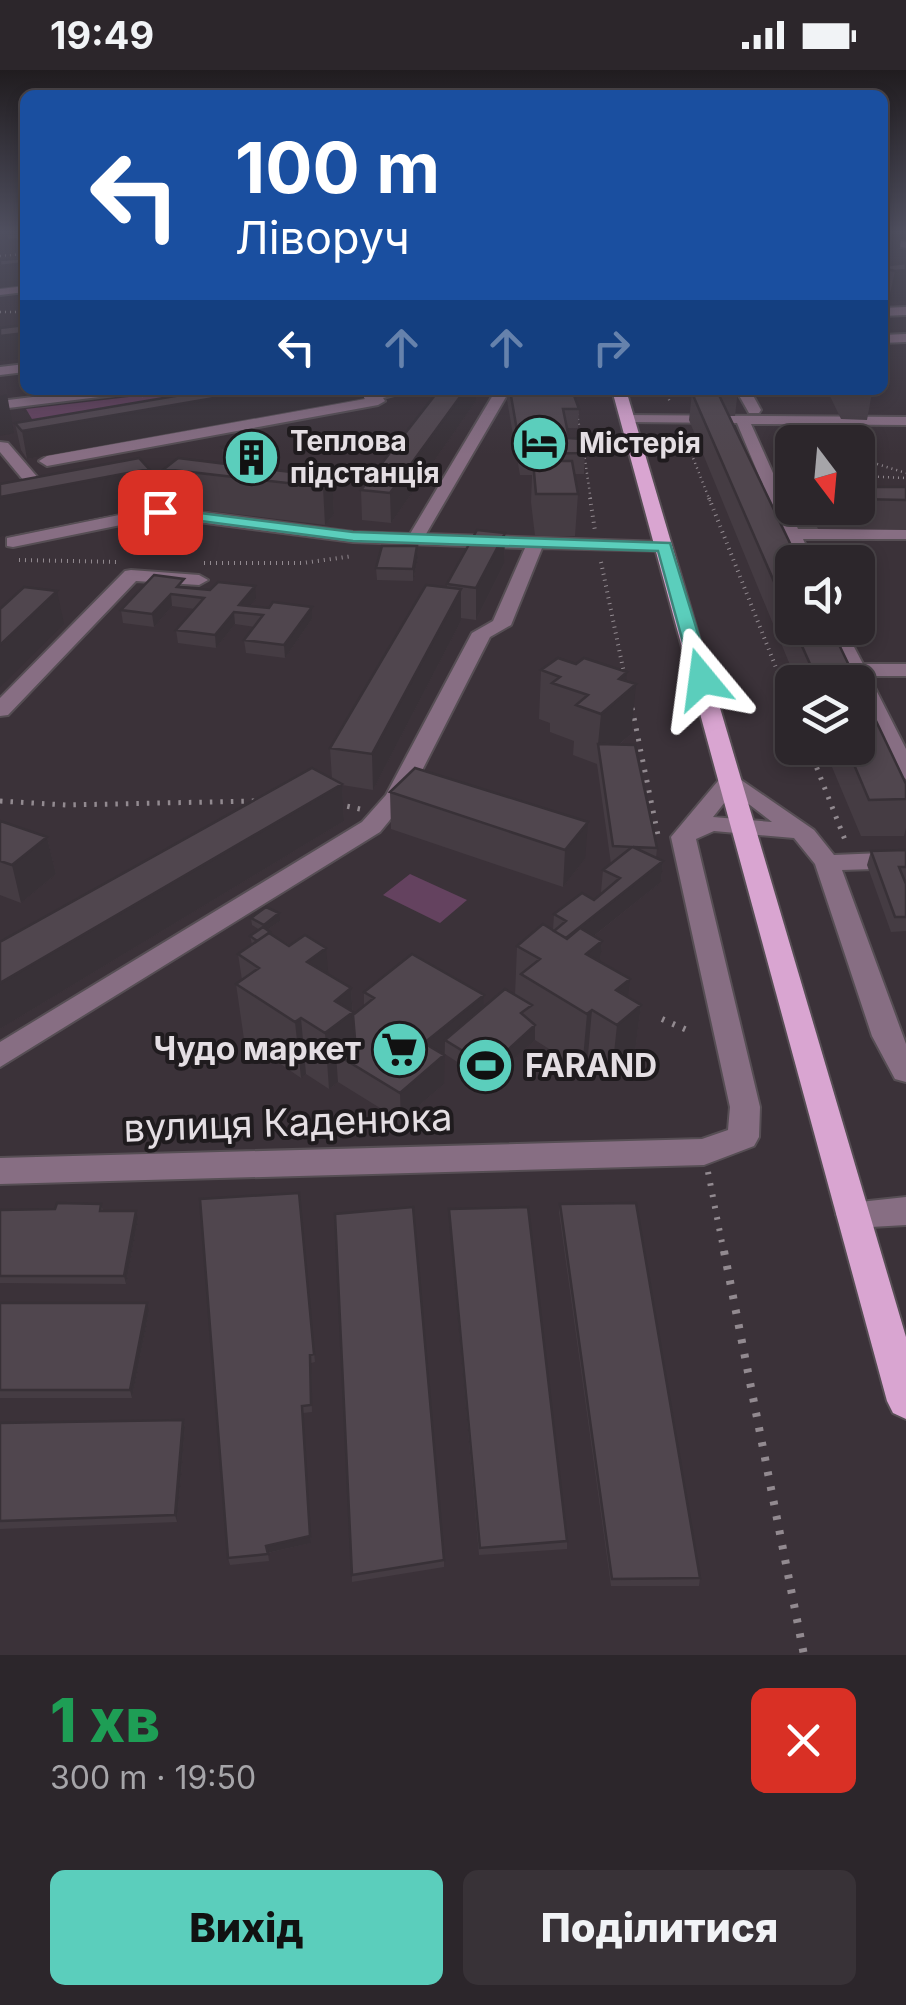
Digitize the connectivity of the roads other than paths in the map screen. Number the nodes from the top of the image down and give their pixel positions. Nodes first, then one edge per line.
1 (81, 395) edge
2 (376, 395) edge
3 (500, 395) edge
4 (743, 395) edge
5 (619, 402) edge
6 (4, 404) edge
7 (866, 406) edge
8 (748, 414) junction
9 (0, 421) edge
10 (876, 421) junction
11 (906, 421) edge
12 (6, 444) edge
13 (47, 461) edge
14 (34, 484) junction
15 (73, 484) edge
16 (92, 484) edge
17 (22, 501) edge
18 (162, 504) junction
19 (515, 518) dead end
20 (790, 534) junction
21 (906, 534) edge
22 (415, 538) junction
23 (526, 542) junction
24 (796, 545) edge
25 (664, 546) junction
26 (16, 551) road end
27 (196, 572) road end
28 (875, 670) edge
29 (906, 670) edge
30 (875, 709) edge
31 (0, 710) edge
32 (906, 772) edge
33 (731, 780) junction
34 (745, 826) junction
35 (805, 836) junction
36 (683, 837) junction
37 (906, 860) edge
38 (827, 863) junction
39 (0, 1056) edge
40 (906, 1071) edge
41 (0, 1170) edge
42 (906, 1212) edge
43 (853, 1214) junction
44 (900, 1358) edge
45 (906, 1401) edge

1 - 6 street
2 - 13 street
3 - 22 street
4 - 8 street
5 - 8 street
5 - 25 main road
6 - 9 street
7 - 10 street
8 - 10 street
8 - 20 street
10 - 11 street
12 - 14 street
14 - 15 street
14 - 17 street
16 - 18 street
18 - 22 street
18 - 26 street
19 - 23 street
20 - 21 street
20 - 24 street
22 - 23 street
23 - 25 street
23 - 39 street
25 - 33 main road
27 - 31 street
28 - 29 street
30 - 32 street
33 - 34 main road
33 - 35 street
33 - 36 street
34 - 35 street
34 - 36 street
34 - 43 main road
35 - 38 street
36 - 41 street, вулиця Каденюка
37 - 38 street
38 - 40 street
42 - 43 street
43 - 44 main road
44 - 45 main road

